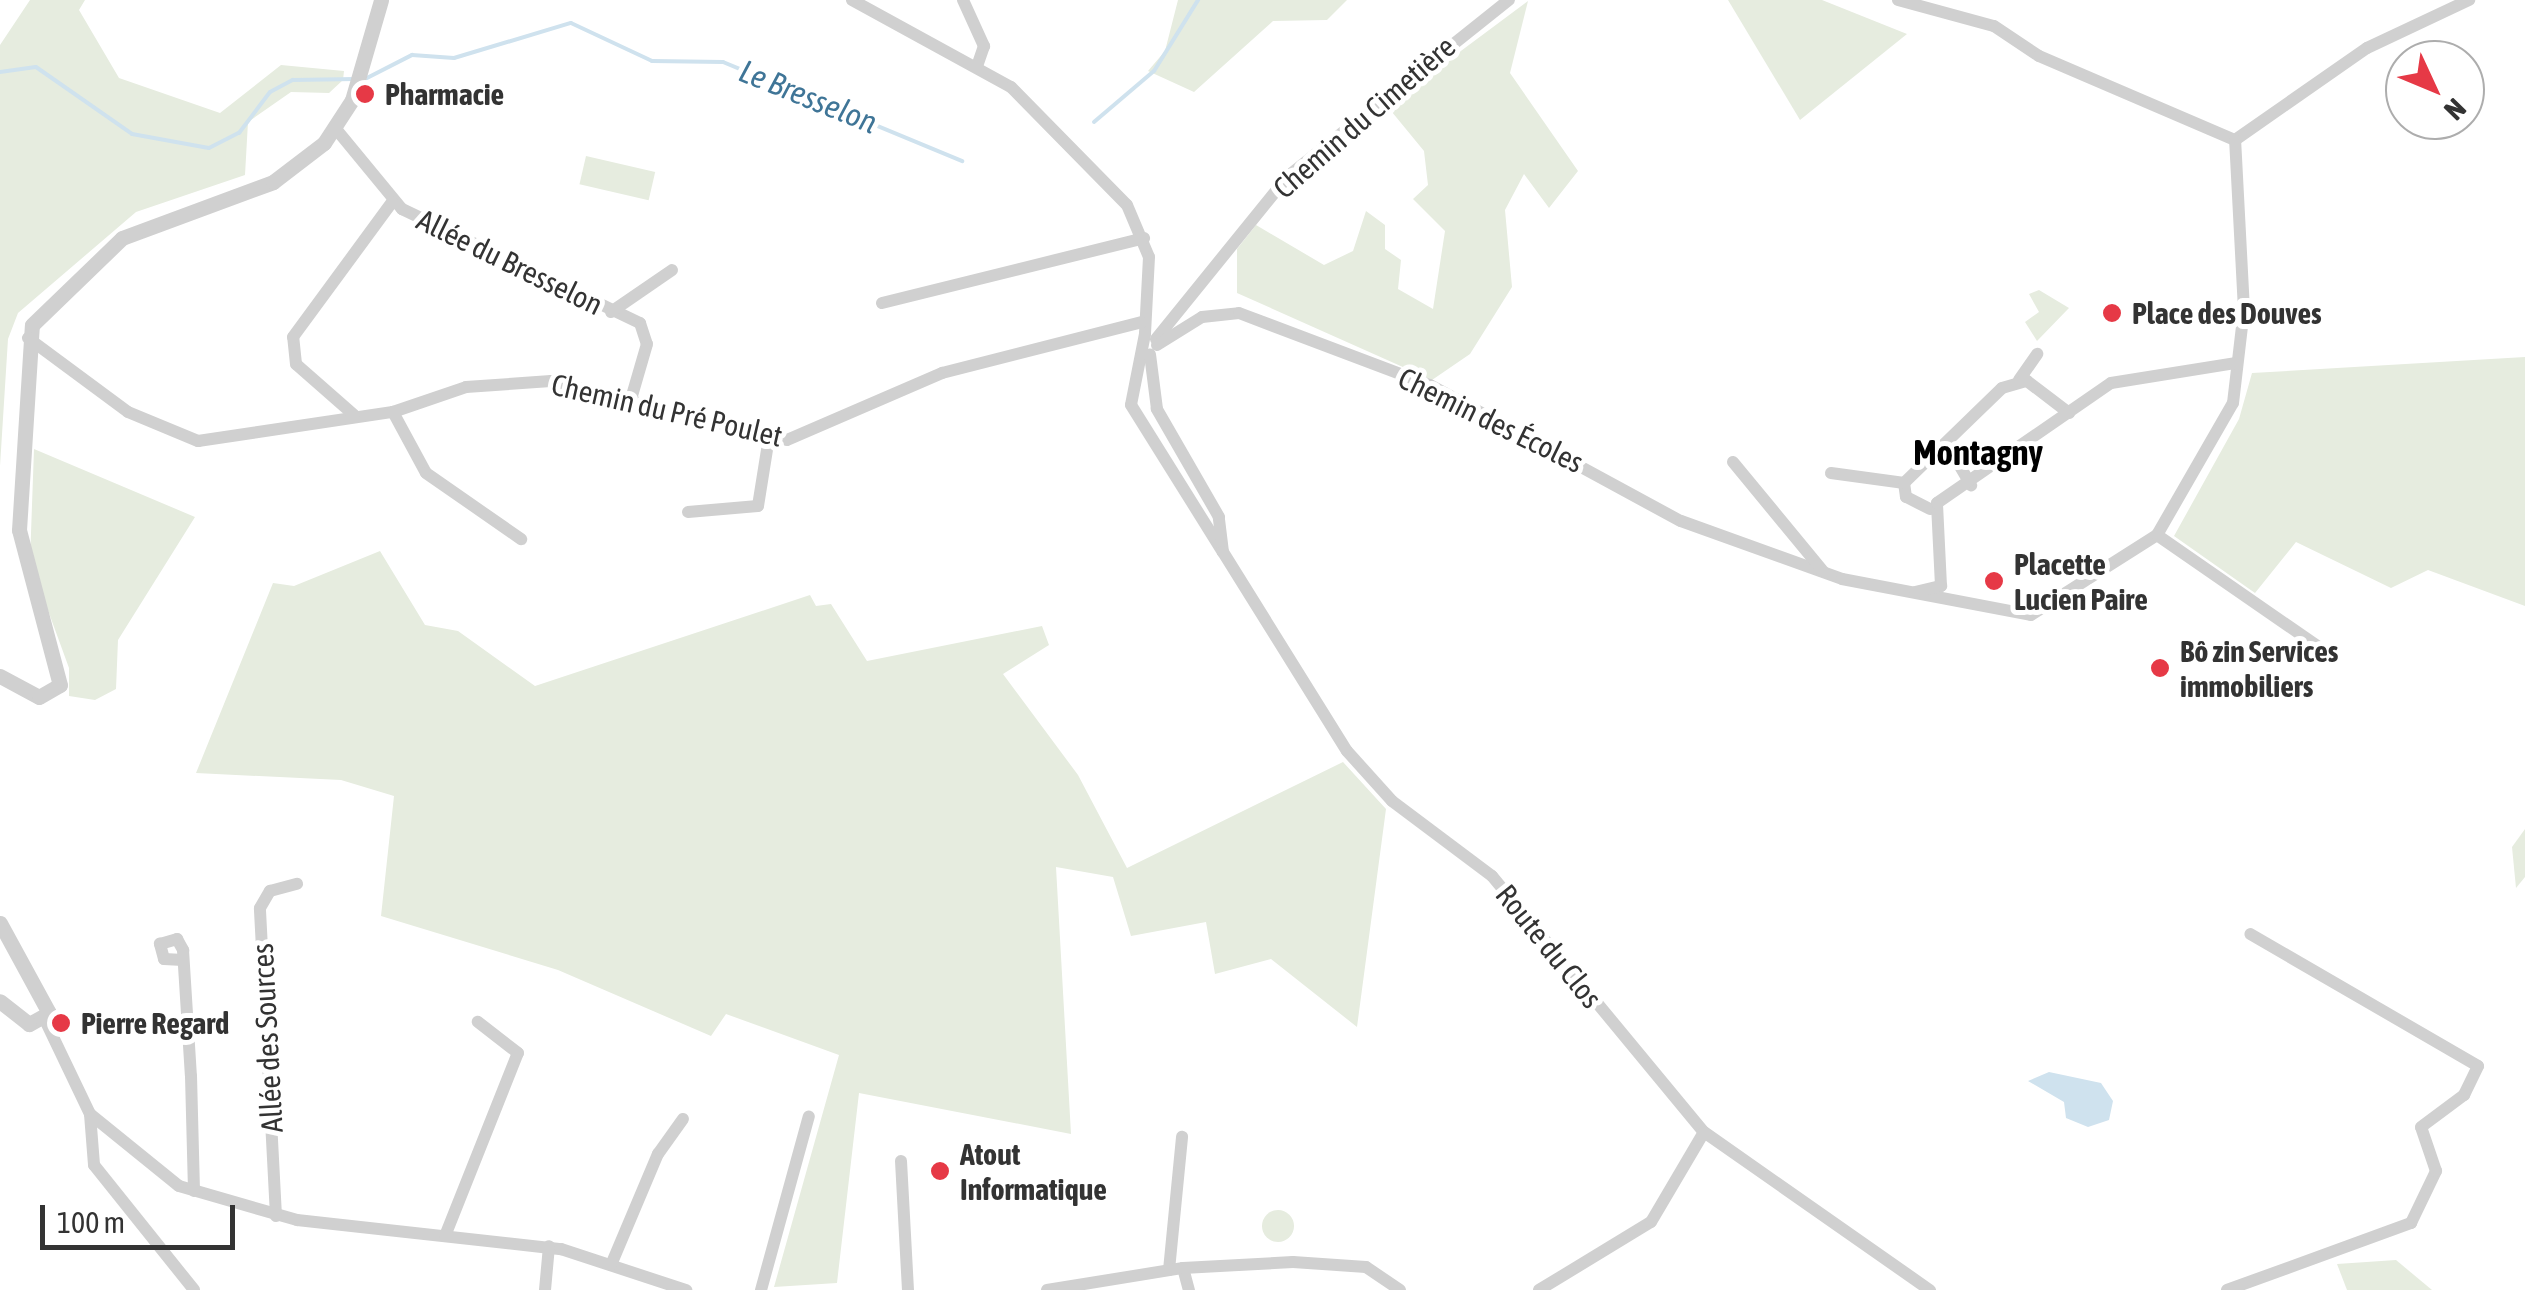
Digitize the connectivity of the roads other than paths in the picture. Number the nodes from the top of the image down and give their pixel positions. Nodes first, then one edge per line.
1 (381, 0) edge
2 (852, 0) edge
3 (963, 0) edge
4 (1509, 0) edge
5 (1898, 0) edge
6 (2468, 0) edge
7 (977, 66) junction
8 (336, 129) junction
9 (2235, 140) junction
10 (392, 202) junction
11 (1144, 238) junction
12 (672, 270) dead end
13 (882, 303) dead end
14 (611, 312) junction
15 (28, 338) junction
16 (1148, 341) junction
17 (2037, 354) dead end
18 (2236, 363) junction
19 (2019, 380) junction
20 (631, 399) junction
21 (2074, 409) junction
22 (392, 412) junction
23 (354, 416) junction
24 (769, 437) junction
25 (1947, 444) junction
26 (1733, 462) dead end
27 (1831, 473) dead end
28 (1904, 483) junction
29 (1972, 485) junction
30 (1930, 509) junction
31 (688, 512) dead end
32 (2157, 534) junction
33 (522, 539) dead end
34 (1223, 552) junction
35 (1823, 571) junction
36 (1940, 586) junction
37 (1912, 593) junction
38 (1979, 606) junction
39 (2332, 656) dead end
40 (0, 676) edge
41 (297, 884) dead end
42 (0, 924) edge
43 (2250, 934) dead end
44 (183, 960) dead end
45 (0, 1001) edge
46 (45, 1020) junction
47 (478, 1022) dead end
48 (90, 1114) junction
49 (809, 1116) dead end
50 (684, 1120) dead end
51 (1704, 1132) junction
52 (1182, 1137) dead end
53 (902, 1161) dead end
54 (194, 1192) junction
55 (276, 1216) junction
56 (445, 1236) junction
57 (549, 1246) junction
58 (611, 1266) junction
59 (1176, 1269) junction
60 (194, 1290) edge
61 (545, 1290) edge
62 (686, 1290) edge
63 (761, 1290) edge
64 (908, 1290) edge
65 (1048, 1290) edge
66 (1189, 1290) edge
67 (1400, 1290) edge
68 (1539, 1290) edge
69 (1930, 1290) edge
70 (2227, 1290) edge

1 - 8 street
2 - 7 street
3 - 7 street
4 - 16 street, Chemin du Cimetière
5 - 9 street
6 - 9 street
7 - 11 street
8 - 10 street, Allée du Bresselon
8 - 15 street
9 - 18 street
10 - 14 street, Allée du Bresselon
10 - 23 street
11 - 13 street
11 - 16 street
12 - 14 street
14 - 20 street, Allée du Bresselon
15 - 23 street, Chemin du Pré Poulet
15 - 40 street
16 - 24 street, Chemin du Pré Poulet
16 - 34 street, Route du Clos
16 - 34 street, Route du Clos
16 - 35 street, Chemin des Écoles
17 - 19 street
18 - 21 street
18 - 32 street
19 - 21 street
19 - 25 street
20 - 22 street, Chemin du Pré Poulet
20 - 24 street, Chemin du Pré Poulet
21 - 29 street
22 - 23 street, Chemin du Pré Poulet
22 - 33 street
24 - 31 street
25 - 28 street
25 - 29 street
26 - 35 street
27 - 28 street
28 - 30 street
29 - 30 street
30 - 36 street
32 - 38 street, Chemin des Écoles
32 - 39 street
34 - 51 street, Route du Clos
35 - 37 street, Chemin des Écoles
36 - 37 street
36 - 38 street
37 - 38 street, Chemin des Écoles
41 - 55 street, Allée des Sources
42 - 46 street
43 - 70 street
44 - 54 street
45 - 46 street
46 - 48 street
47 - 56 street
48 - 54 street
48 - 60 street
49 - 63 street
50 - 58 street
51 - 68 street
51 - 69 street, Route du Clos
52 - 59 street
53 - 64 street
54 - 55 street
55 - 56 street
56 - 57 street
57 - 58 street
57 - 61 street
58 - 62 street
59 - 65 street
59 - 66 street
59 - 67 street

